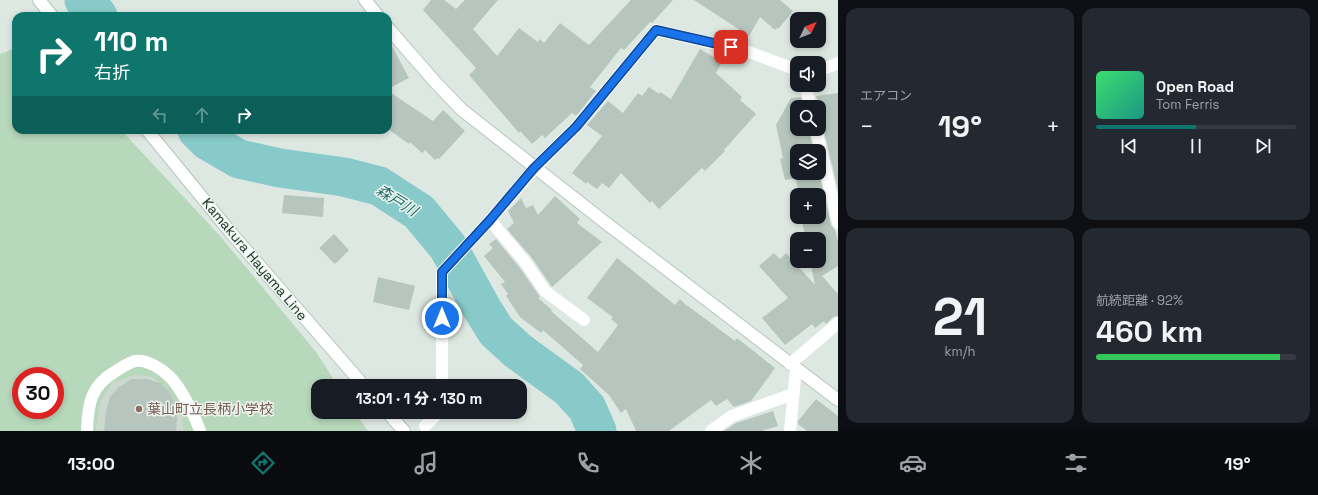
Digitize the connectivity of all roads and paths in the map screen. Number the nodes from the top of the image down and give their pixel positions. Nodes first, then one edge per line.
1 (39, 0) edge
2 (365, 0) edge
3 (49, 12) edge
4 (375, 12) edge
5 (392, 33) edge
6 (838, 63) edge
7 (790, 67) edge
8 (826, 68) edge
9 (150, 134) edge
10 (818, 136) edge
11 (534, 168) junction
12 (490, 220) junction
13 (838, 223) edge
14 (584, 320) dead end
15 (838, 323) edge
16 (793, 366) junction
17 (358, 379) edge
18 (442, 379) edge
19 (793, 394) junction
20 (838, 400) edge
21 (393, 419) edge
22 (432, 419) edge
23 (426, 426) dead end
24 (87, 431) edge
25 (200, 431) edge
26 (404, 431) edge
27 (711, 431) edge
28 (790, 431) edge

1 - 3 street
2 - 4 street
5 - 11 street
6 - 8 street
7 - 11 street
9 - 17 street, Kamakura Hayama Line
10 - 13 street
11 - 12 street
11 - 16 street
12 - 14 street
12 - 18 street
15 - 16 street
16 - 19 street
16 - 20 street
19 - 27 street
19 - 28 street
21 - 26 street
22 - 23 street
24 - 25 street

